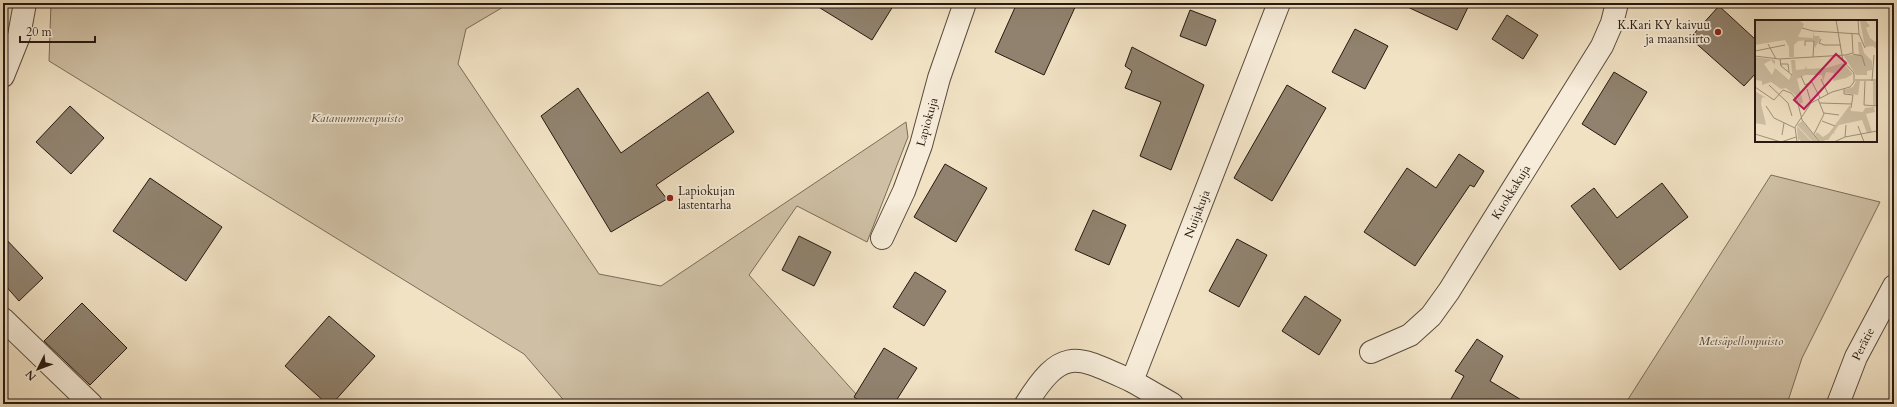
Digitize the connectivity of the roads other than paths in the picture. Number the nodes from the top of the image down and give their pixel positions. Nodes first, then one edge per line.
1 (26, 3) edge
2 (965, 3) edge
3 (1279, 3) edge
4 (1617, 3) edge
5 (3, 76) edge
6 (882, 238) dead end
7 (1894, 286) edge
8 (3, 318) edge
9 (1371, 352) dead end
10 (1132, 382) junction
11 (91, 404) edge
12 (1026, 404) edge
13 (1172, 404) edge
14 (1838, 404) edge

1 - 5 street
2 - 6 street, Lapiokuja
3 - 10 street, Nuijakuja
4 - 9 street, Kuokkakuja
7 - 14 street, Perätie
8 - 11 street
10 - 12 street
10 - 13 street

